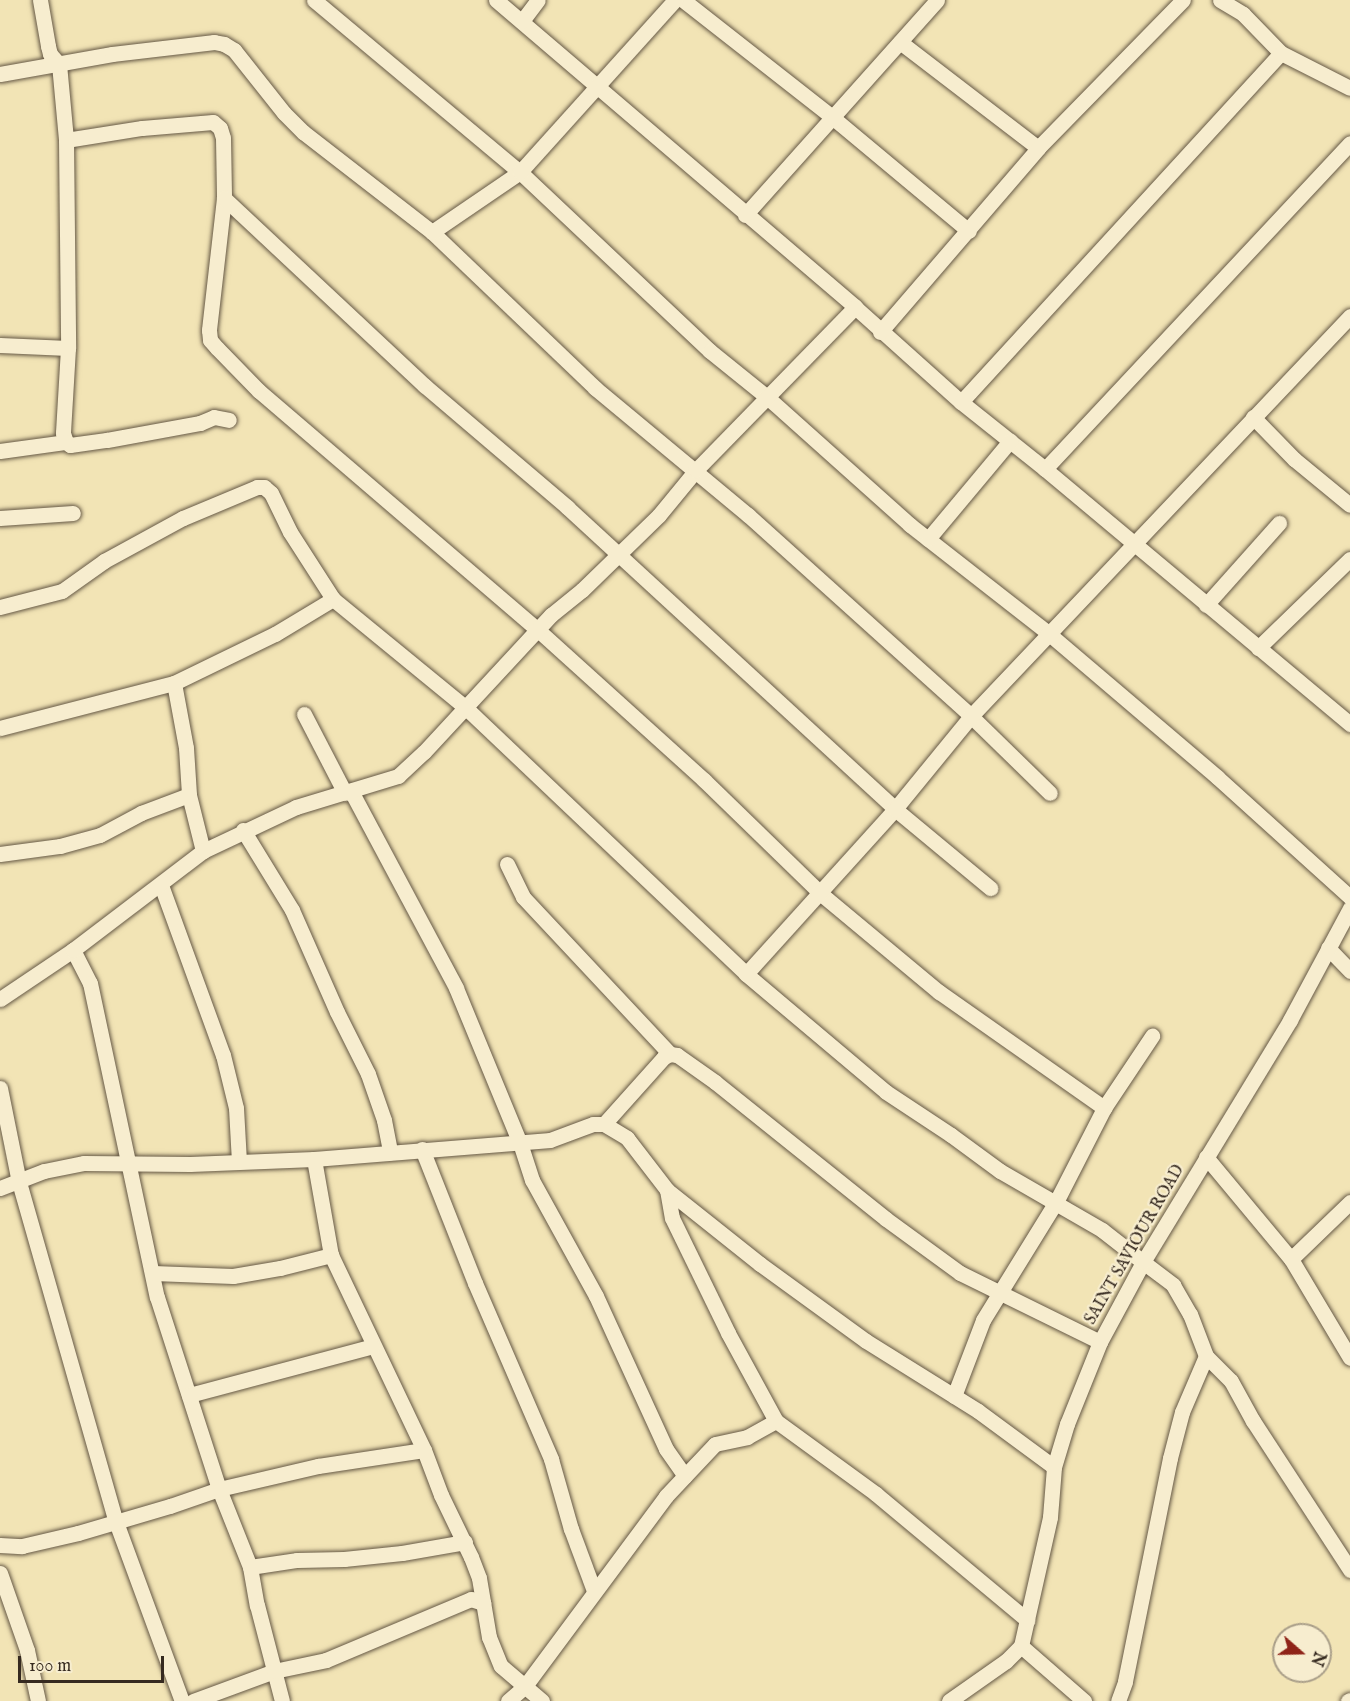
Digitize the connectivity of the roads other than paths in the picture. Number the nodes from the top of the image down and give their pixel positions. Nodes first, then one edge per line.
1 (40, 0) edge
2 (314, 0) edge
3 (495, 0) edge
4 (538, 0) edge
5 (675, 0) edge
6 (683, 0) edge
7 (937, 0) edge
8 (1183, 0) edge
9 (1220, 0) edge
10 (522, 21) junction
11 (900, 42) junction
12 (1281, 53) junction
13 (59, 64) junction
14 (0, 74) edge
15 (597, 87) junction
16 (1350, 88) edge
17 (832, 117) junction
18 (66, 140) junction
19 (1350, 142) edge
20 (1038, 148) junction
21 (520, 172) junction
22 (224, 198) junction
23 (745, 215) junction
24 (969, 231) junction
25 (432, 232) junction
26 (855, 307) junction
27 (1350, 316) edge
28 (880, 332) junction
29 (0, 345) edge
30 (68, 348) junction
31 (767, 397) junction
32 (961, 402) junction
33 (1253, 417) junction
34 (229, 420) dead end
35 (1010, 441) junction
36 (66, 442) junction
37 (0, 451) edge
38 (1045, 469) junction
39 (696, 470) junction
40 (1350, 505) edge
41 (73, 513) dead end
42 (0, 518) edge
43 (1279, 522) dead end
44 (928, 539) junction
45 (1135, 546) junction
46 (620, 554) junction
47 (1350, 559) edge
48 (333, 598) junction
49 (1206, 605) junction
50 (0, 607) edge
51 (537, 630) junction
52 (1048, 633) junction
53 (1258, 648) junction
54 (174, 683) junction
55 (466, 708) junction
56 (304, 714) dead end
57 (971, 716) junction
58 (1350, 724) edge
59 (0, 728) edge
60 (348, 792) junction
61 (1050, 793) dead end
62 (189, 795) junction
63 (895, 809) junction
64 (243, 830) junction
65 (203, 851) junction
66 (0, 854) edge
67 (507, 864) dead end
68 (161, 885) junction
69 (990, 888) dead end
70 (820, 894) junction
71 (1350, 897) edge
72 (1350, 908) edge
73 (1328, 948) junction
74 (74, 950) junction
75 (1350, 971) edge
76 (746, 974) junction
77 (0, 999) edge
78 (1152, 1036) dead end
79 (670, 1054) junction
80 (0, 1088) edge
81 (1104, 1108) junction
82 (604, 1124) junction
83 (520, 1143) junction
84 (422, 1149) junction
85 (390, 1152) junction
86 (1206, 1157) junction
87 (314, 1159) junction
88 (239, 1161) junction
89 (128, 1162) junction
90 (19, 1182) junction
91 (0, 1188) edge
92 (668, 1190) junction
93 (1056, 1202) junction
94 (1350, 1202) edge
95 (331, 1255) junction
96 (1291, 1259) junction
97 (1143, 1262) junction
98 (153, 1274) junction
99 (999, 1293) junction
100 (1100, 1342) junction
101 (373, 1346) junction
102 (1349, 1354) edge
103 (1206, 1356) junction
104 (189, 1395) junction
105 (954, 1396) junction
106 (776, 1420) junction
107 (424, 1450) junction
108 (1054, 1467) junction
109 (685, 1476) junction
110 (219, 1489) junction
111 (116, 1522) junction
112 (465, 1542) junction
113 (0, 1545) edge
114 (250, 1567) junction
115 (1350, 1570) edge
116 (0, 1574) edge
117 (594, 1591) junction
118 (483, 1603) junction
119 (1027, 1620) junction
120 (1021, 1646) junction
121 (274, 1671) junction
122 (525, 1686) junction
123 (38, 1701) edge
124 (182, 1701) edge
125 (193, 1701) edge
126 (282, 1701) edge
127 (508, 1701) edge
128 (542, 1701) edge
129 (949, 1701) edge
130 (1084, 1701) edge
131 (1118, 1701) edge

1 - 13 street
2 - 21 street
3 - 10 street
4 - 10 street
5 - 15 street
6 - 17 street
7 - 11 street
8 - 20 street
9 - 12 street
10 - 15 street
11 - 17 street
11 - 20 street
12 - 16 street
12 - 32 street
13 - 14 street
13 - 18 street
13 - 25 street
15 - 21 street
15 - 23 street
17 - 23 street
17 - 24 street
18 - 22 street
18 - 30 street
19 - 38 street
20 - 24 street
21 - 25 street
21 - 31 street
22 - 46 street
22 - 51 street
23 - 26 street
24 - 28 street
25 - 39 street
26 - 28 street
26 - 31 street
27 - 33 street
28 - 32 street
29 - 30 street
30 - 36 street
31 - 39 street
31 - 44 street
32 - 35 street
33 - 40 street
33 - 45 street
34 - 36 street
35 - 38 street
35 - 44 street
36 - 37 street
38 - 45 street
39 - 46 street
39 - 57 street
41 - 42 street
43 - 49 street
44 - 52 street
45 - 49 street
45 - 52 street
46 - 51 street
46 - 63 street
47 - 53 street
48 - 50 street
48 - 54 street
48 - 55 street
49 - 53 street
51 - 55 street
51 - 70 street
52 - 57 street
52 - 71 street
53 - 58 street
54 - 59 street
54 - 62 street
55 - 60 street
55 - 76 street
56 - 60 street
57 - 61 street
57 - 63 street
60 - 64 street
60 - 83 street
62 - 65 street
62 - 66 street
63 - 69 street
63 - 70 street
64 - 65 street
64 - 85 street
65 - 68 street
67 - 79 street
68 - 74 street
68 - 88 street
70 - 76 street
70 - 81 street
72 - 73 street, SAINT SAVIOUR ROAD
73 - 75 street
73 - 86 street, SAINT SAVIOUR ROAD
74 - 77 street
74 - 89 street
76 - 93 street
78 - 81 street
79 - 82 street
79 - 99 street
80 - 90 street
81 - 93 street
82 - 83 street
82 - 92 street
83 - 84 street
83 - 109 street
84 - 85 street
84 - 117 street
85 - 87 street
86 - 96 street
86 - 97 street, SAINT SAVIOUR ROAD
87 - 88 street
87 - 95 street
88 - 89 street
89 - 90 street
89 - 98 street
90 - 91 street
90 - 111 street
92 - 105 street
92 - 106 street
93 - 97 street
93 - 99 street
94 - 96 street
95 - 98 street
95 - 101 street
96 - 102 street
97 - 100 street, SAINT SAVIOUR ROAD
97 - 103 street
98 - 104 street
99 - 100 street
99 - 105 street
100 - 108 street, SAINT SAVIOUR ROAD
101 - 104 street
101 - 107 street
103 - 115 street
103 - 131 street
104 - 110 street
105 - 108 street
106 - 109 street
106 - 119 street
107 - 110 street
107 - 112 street
108 - 119 street, SAINT SAVIOUR ROAD
109 - 117 street
110 - 111 street
110 - 114 street
111 - 113 street
111 - 124 street
112 - 114 street
112 - 118 street
114 - 121 street
116 - 123 street
117 - 122 street
118 - 121 street
118 - 122 street
119 - 120 street, SAINT SAVIOUR ROAD
120 - 129 street
120 - 130 street
121 - 125 street
121 - 126 street
122 - 127 street
122 - 128 street

